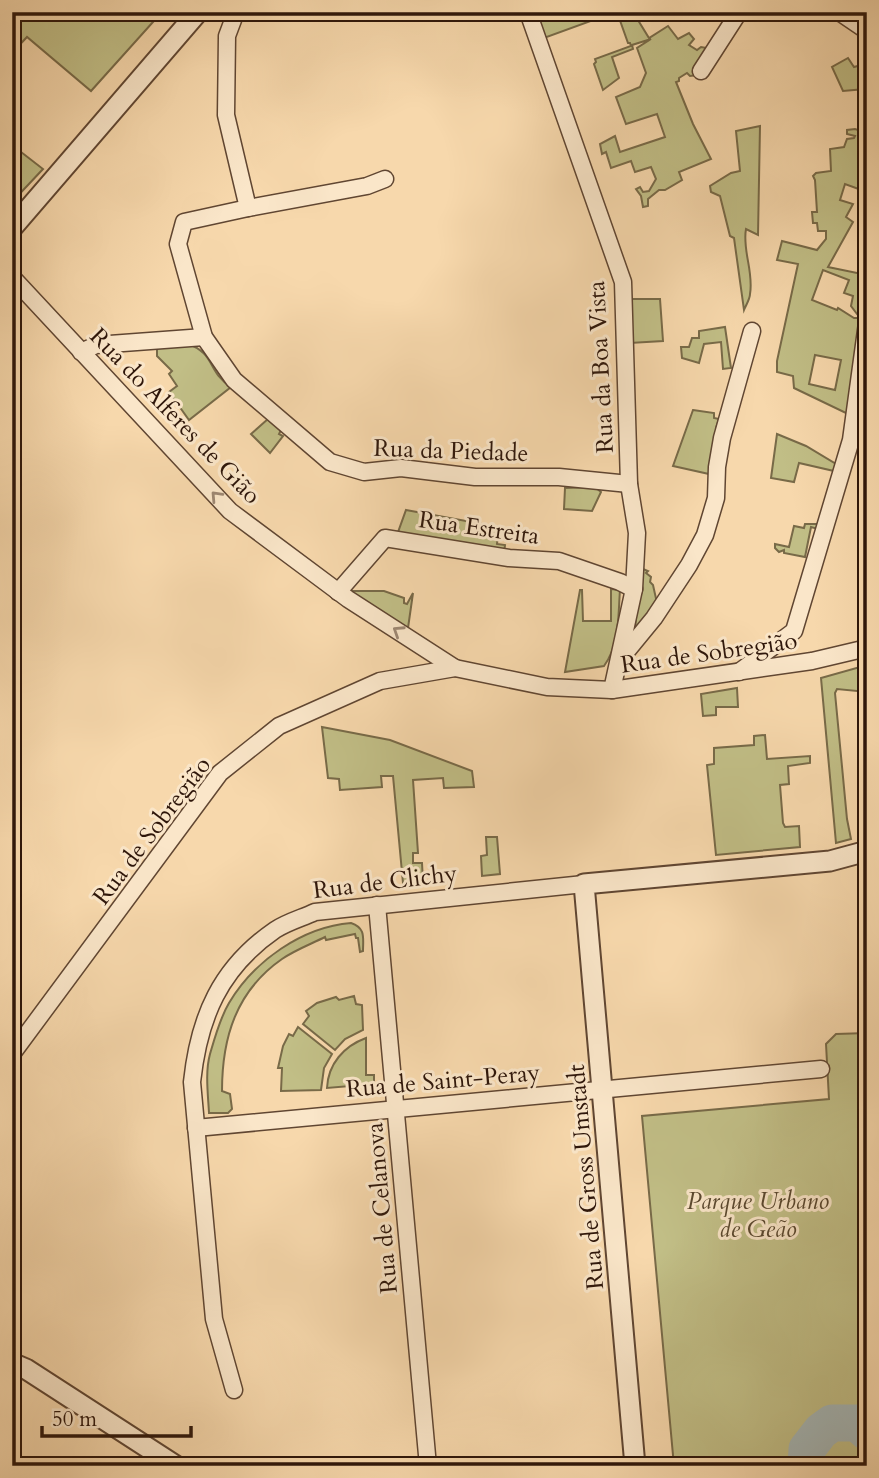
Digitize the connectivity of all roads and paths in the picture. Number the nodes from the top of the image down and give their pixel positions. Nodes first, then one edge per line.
1 (198, 12) edge
2 (236, 12) edge
3 (528, 12) edge
4 (739, 12) edge
5 (839, 12) edge
6 (867, 31) edge
7 (701, 71) dead end
8 (386, 179) dead end
9 (247, 208) junction
10 (12, 228) edge
11 (12, 277) edge
12 (867, 323) edge
13 (752, 331) dead end
14 (204, 337) junction
15 (81, 352) junction
16 (629, 484) junction
17 (634, 589) junction
18 (338, 592) junction
19 (867, 648) edge
20 (619, 660) junction
21 (455, 668) junction
22 (737, 673) junction
23 (612, 690) junction
24 (867, 852) edge
25 (584, 884) junction
26 (377, 905) junction
27 (12, 1054) edge
28 (821, 1069) dead end
29 (603, 1089) junction
30 (395, 1108) junction
31 (196, 1128) junction
32 (12, 1363) edge
33 (234, 1390) dead end
34 (176, 1466) edge
35 (428, 1466) edge
36 (635, 1466) edge

1 - 10 street
2 - 9 street
3 - 16 street, Rua da Boa Vista
4 - 7 street
5 - 6 street
8 - 9 street
9 - 14 street, Rua da Piedade
11 - 15 street, Rua do Alferes de Gião
12 - 22 street
13 - 20 street
14 - 15 street
14 - 16 street, Rua da Piedade
18 -> 15 street, Rua do Alferes de Gião
16 - 17 street, Rua da Boa Vista
17 - 18 street, Rua Estreita
17 - 20 street, Rua da Boa Vista
21 -> 18 street, Rua do Alferes de Gião
19 - 22 street, Rua de Sobregião
20 - 23 street, Rua da Boa Vista
21 - 23 street, Rua de Sobregião
21 - 27 street, Rua de Sobregião
22 - 23 street, Rua de Sobregião
24 - 25 street, Rua de Clichy
25 - 26 street, Rua de Clichy
25 - 29 street, Rua de Gross Umstadt
26 - 30 street, Rua de Celanova
26 - 31 street, Rua de Clichy
28 - 29 street, Rua de Saint-Peray
29 - 30 street, Rua de Saint-Peray
29 - 36 street, Rua de Gross Umstadt
30 - 31 street, Rua de Saint-Peray
30 - 35 street, Rua de Celanova
31 - 33 street, Rua de Clichy
32 - 34 street

